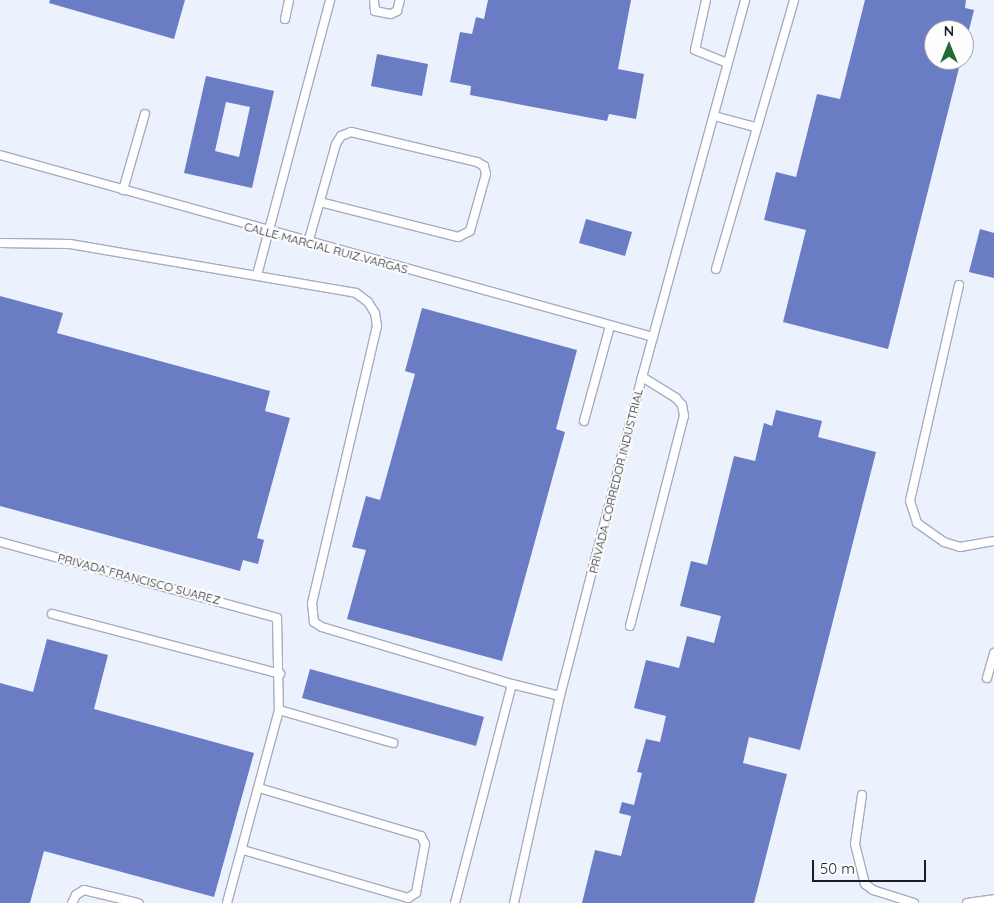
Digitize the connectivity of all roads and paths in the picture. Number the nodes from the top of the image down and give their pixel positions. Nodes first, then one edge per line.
1 (290, 0) edge
2 (330, 0) edge
3 (374, 0) edge
4 (400, 0) edge
5 (706, 0) edge
6 (745, 0) edge
7 (794, 0) edge
8 (285, 18) dead end
9 (728, 63) junction
10 (145, 114) dead end
11 (714, 116) junction
12 (755, 127) junction
13 (0, 155) edge
14 (123, 190) junction
15 (320, 202) junction
16 (269, 232) junction
17 (0, 243) edge
18 (308, 243) junction
19 (716, 269) dead end
20 (257, 274) junction
21 (960, 285) dead end
22 (610, 326) junction
23 (653, 337) junction
24 (642, 377) junction
25 (584, 422) dead end
26 (994, 541) edge
27 (0, 542) edge
28 (52, 614) dead end
29 (630, 626) dead end
30 (994, 653) edge
31 (280, 674) junction
32 (987, 678) dead end
33 (512, 684) junction
34 (560, 696) junction
35 (279, 710) junction
36 (392, 743) dead end
37 (259, 788) junction
38 (862, 795) dead end
39 (243, 850) junction
40 (994, 899) edge
41 (72, 903) edge
42 (138, 903) edge
43 (227, 903) edge
44 (455, 903) edge
45 (514, 903) edge
46 (914, 903) edge
47 (967, 903) edge

1 - 8 lane
2 - 16 lane
3 - 4 lane
5 - 9 lane
6 - 9 lane, PRIVADA CORREDOR INDUSTRIAL
7 - 12 lane
9 - 11 lane, PRIVADA CORREDOR INDUSTRIAL
10 - 14 lane
11 - 12 lane
11 - 23 lane, PRIVADA CORREDOR INDUSTRIAL
12 - 19 lane
13 - 14 lane, CALLE MARCIAL RUIZ VARGAS
14 - 16 lane, CALLE MARCIAL RUIZ VARGAS
15 - 15 lane
15 - 18 lane
16 - 18 lane, CALLE MARCIAL RUIZ VARGAS
16 - 20 lane
17 - 20 lane
18 - 22 lane, CALLE MARCIAL RUIZ VARGAS
20 - 33 lane
21 - 26 lane
22 - 23 lane, CALLE MARCIAL RUIZ VARGAS
22 - 25 lane
23 - 24 lane, PRIVADA CORREDOR INDUSTRIAL
24 - 29 lane
24 - 34 lane, PRIVADA CORREDOR INDUSTRIAL
27 - 31 lane, PRIVADA FRANCISCO SUAREZ
28 - 31 lane
30 - 32 lane
31 - 35 lane
33 - 34 lane
33 - 44 lane
34 - 45 lane, PRIVADA CORREDOR INDUSTRIAL
35 - 36 lane
35 - 37 lane
37 - 39 lane
37 - 39 lane
38 - 46 lane
39 - 43 lane
40 - 47 lane
41 - 42 lane

